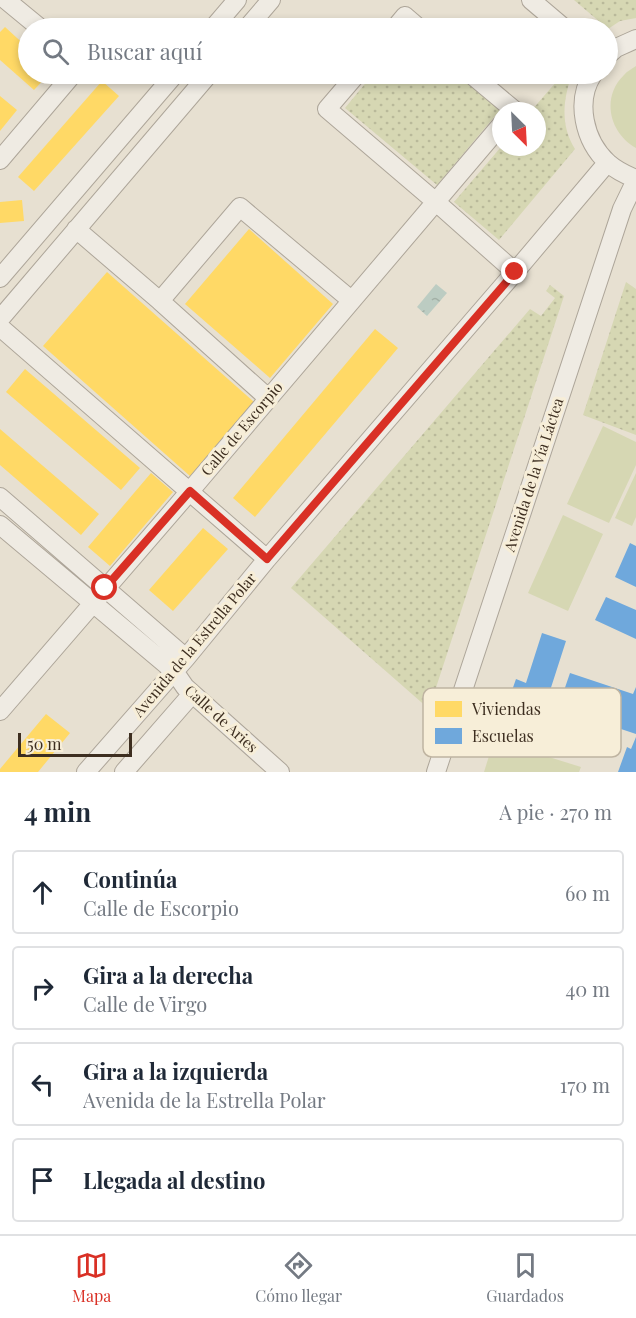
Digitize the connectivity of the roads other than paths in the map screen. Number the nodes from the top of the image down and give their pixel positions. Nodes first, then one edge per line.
1 (6, 0) edge
2 (237, 0) edge
3 (271, 0) edge
4 (531, 0) edge
5 (28, 18) edge
6 (222, 18) edge
7 (256, 18) edge
8 (552, 18) edge
9 (636, 39) edge
10 (618, 47) edge
11 (65, 84) edge
12 (166, 84) edge
13 (200, 84) edge
14 (348, 84) edge
15 (483, 84) edge
16 (588, 84) edge
17 (504, 102) edge
18 (492, 137) edge
19 (0, 160) edge
20 (607, 163) junction
21 (636, 179) edge
22 (436, 202) junction
23 (76, 229) junction
24 (515, 272) junction
25 (0, 278) edge
26 (351, 300) junction
27 (160, 301) junction
28 (0, 319) edge
29 (0, 327) edge
30 (268, 398) junction
31 (190, 491) junction
32 (0, 497) edge
33 (0, 525) edge
34 (267, 559) junction
35 (105, 588) junction
36 (93, 602) junction
37 (180, 665) junction
38 (464, 688) edge
39 (192, 694) junction
40 (0, 711) edge
41 (441, 757) edge
42 (91, 770) edge
43 (124, 772) edge
44 (280, 772) edge
45 (436, 772) edge

1 - 5 street
2 - 6 street
3 - 7 street
4 - 8 street
9 - 10 street
11 - 19 street
12 - 25 street
13 - 23 street
14 - 22 street
15 - 17 street
16 - 20 street
18 - 22 street, Calle de Escorpio
20 - 21 street
20 - 24 street, Avenida de la Estrella Polar
21 - 38 street, Avenida de la Vía Láctea
22 - 24 street
22 - 26 street, Calle de Escorpio
23 - 27 street
23 - 28 street
24 - 34 street, Avenida de la Estrella Polar
26 - 27 street
26 - 30 street, Calle de Escorpio
27 - 30 street
29 - 31 street
30 - 31 street, Calle de Escorpio
31 - 34 street
31 - 35 street, Calle de Escorpio
32 - 35 street, Calle de Aries
33 - 36 street, Calle de Aries
34 - 37 street, Avenida de la Estrella Polar
35 - 36 street, Calle de Escorpio
35 - 37 street, Calle de Aries
36 - 37 street, Calle de Aries
36 - 40 street, Calle de Escorpio
37 - 39 street, Calle de Aries
37 - 42 street, Avenida de la Estrella Polar
39 - 43 street
39 - 44 street, Calle de Aries
41 - 45 street, Avenida de la Vía Láctea

